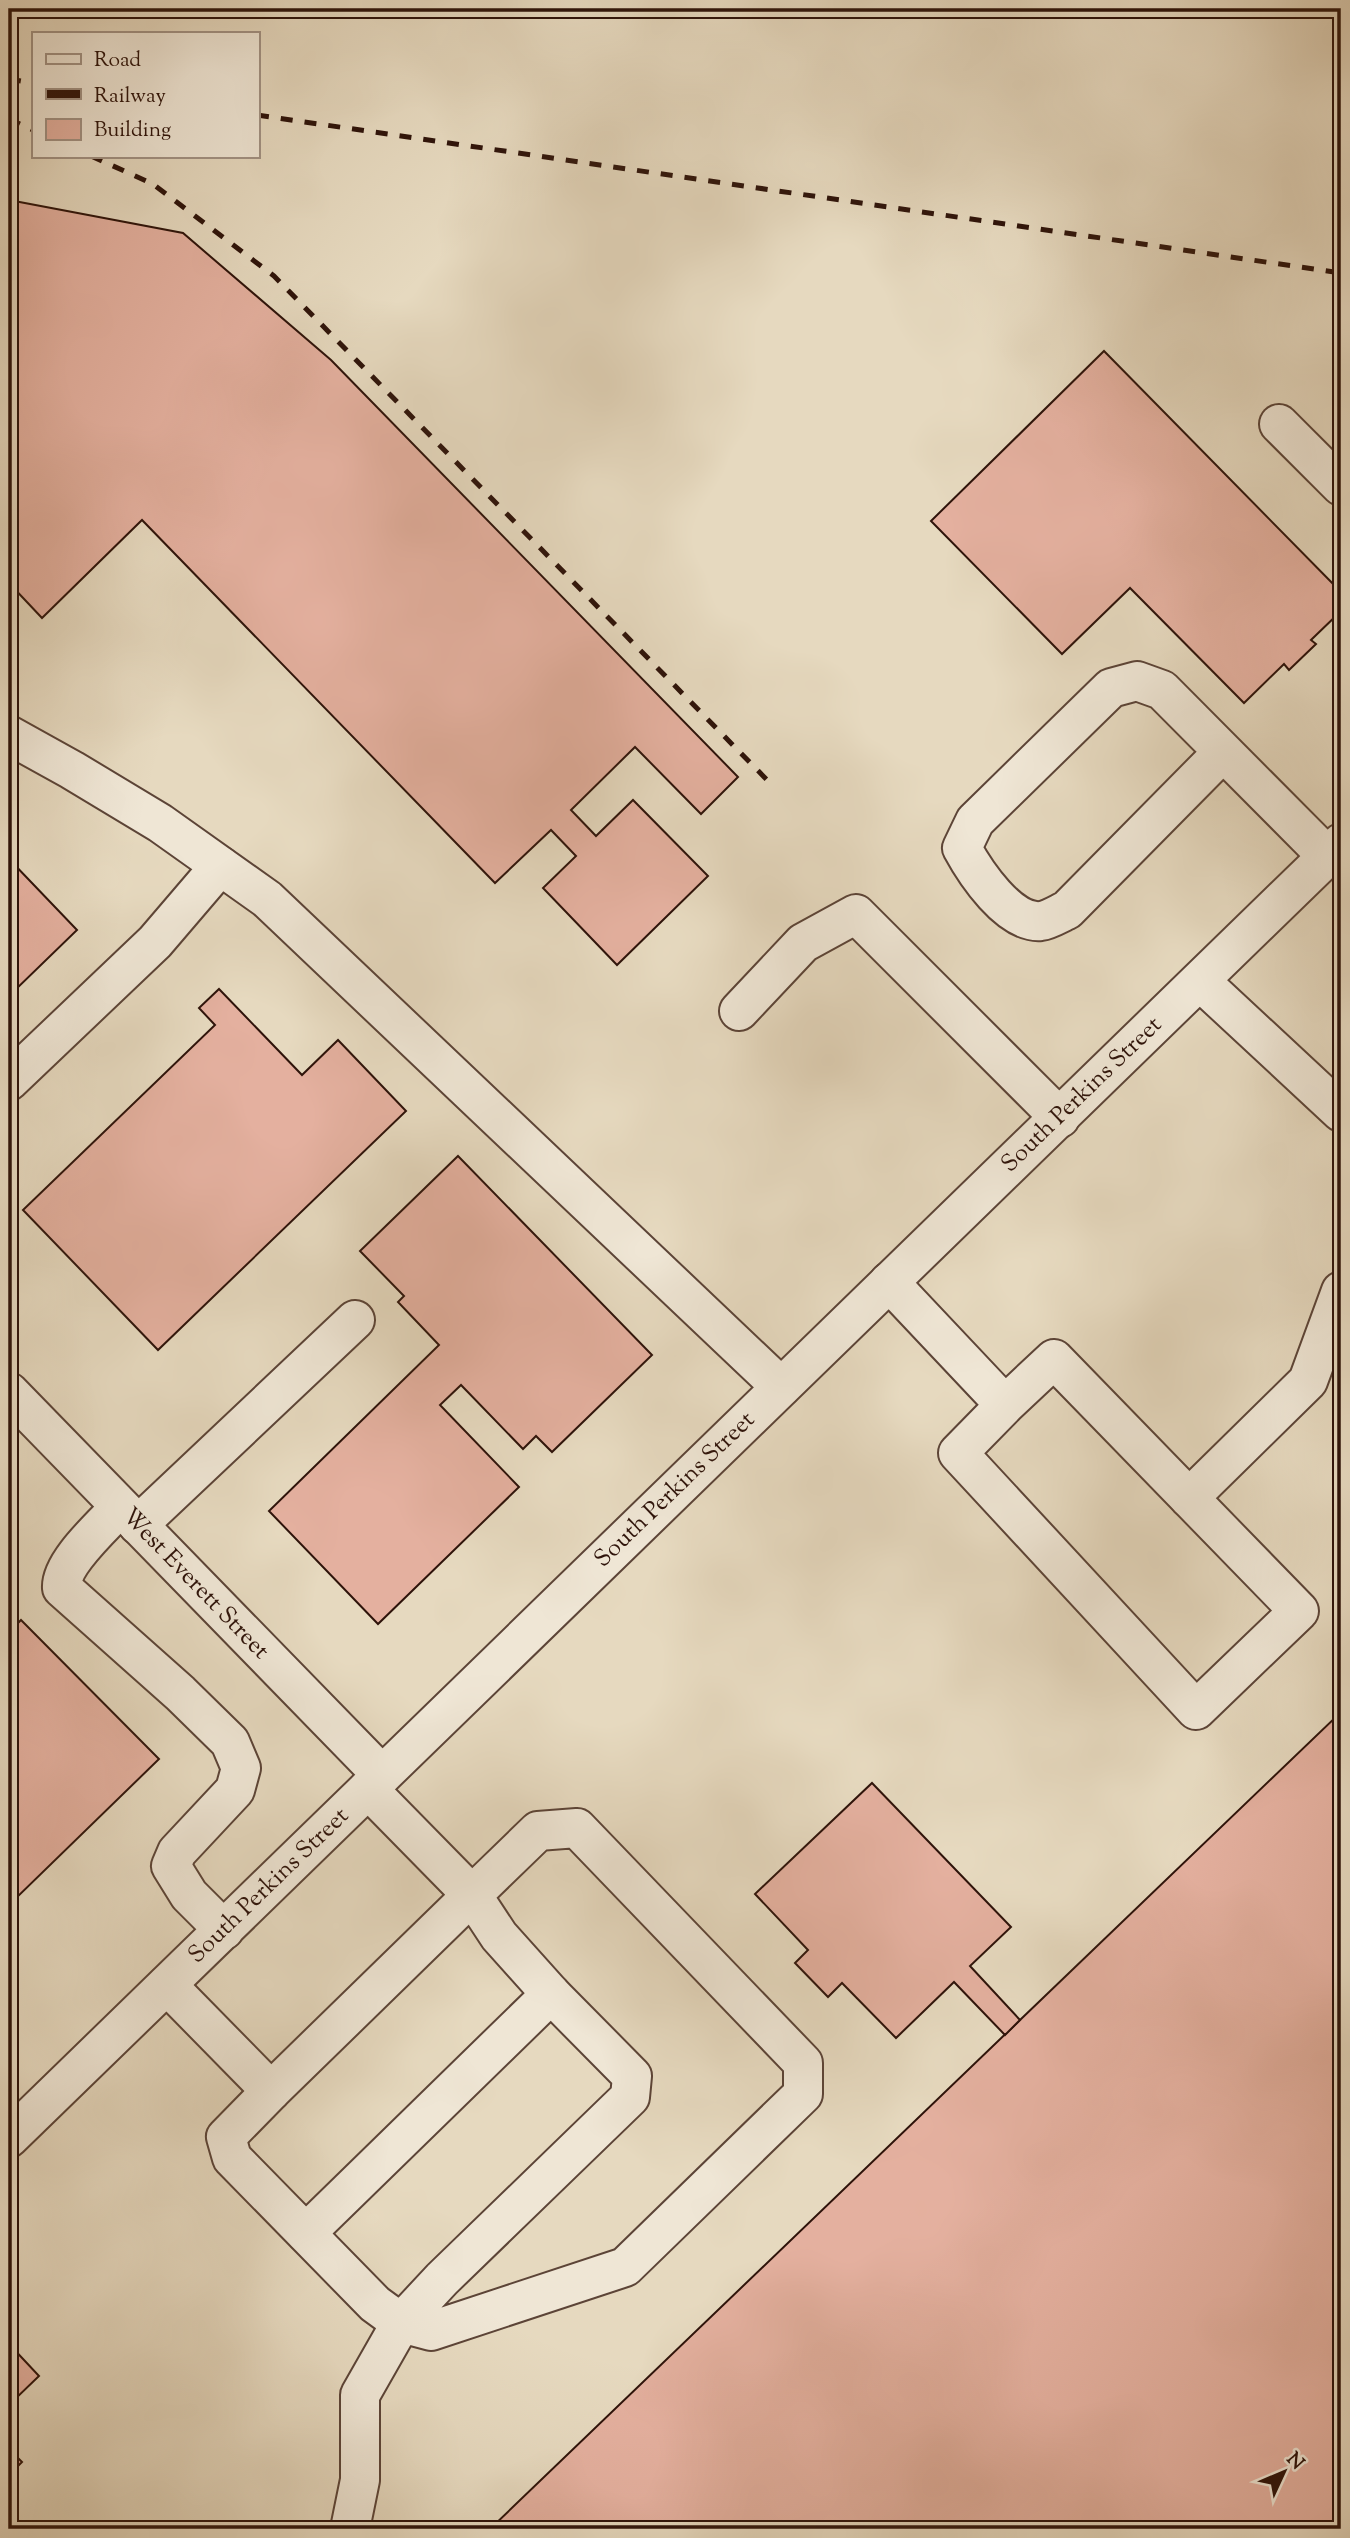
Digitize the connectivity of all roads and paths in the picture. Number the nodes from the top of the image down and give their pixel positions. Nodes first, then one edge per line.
1 (1279, 424) dead end
2 (1341, 485) edge
3 (10, 738) edge
4 (1223, 751) junction
5 (1334, 850) edge
6 (220, 866) junction
7 (1199, 981) junction
8 (739, 1011) dead end
9 (9, 1081) edge
10 (1341, 1112) edge
11 (1060, 1118) junction
12 (889, 1282) junction
13 (1341, 1291) edge
14 (355, 1320) dead end
15 (781, 1387) junction
16 (9, 1392) edge
17 (1005, 1405) junction
18 (1189, 1498) junction
19 (129, 1516) junction
20 (375, 1782) junction
21 (472, 1895) junction
22 (224, 1930) junction
23 (167, 1985) junction
24 (551, 1994) junction
25 (271, 2091) junction
26 (9, 2138) edge
27 (306, 2233) junction
28 (401, 2323) junction
29 (350, 2529) edge

1 - 2 street
3 - 6 street
4 - 4 street
4 - 5 street
5 - 7 street, South Perkins Street
6 - 9 street
6 - 15 street
7 - 10 street
7 - 11 street, South Perkins Street
8 - 11 street
11 - 12 street, South Perkins Street
12 - 15 street, South Perkins Street
12 - 17 street
13 - 18 street
14 - 19 street
15 - 20 street, South Perkins Street
16 - 19 street, West Everett Street
17 - 18 street
17 - 18 street
19 - 20 street, West Everett Street
19 - 22 street
20 - 21 street, West Everett Street
20 - 22 street, South Perkins Street
21 - 24 street, West Everett Street
21 - 25 street
21 - 28 street
22 - 23 street, South Perkins Street
23 - 25 street
23 - 26 street, South Perkins Street
24 - 27 street
24 - 28 street, West Everett Street
25 - 27 street
27 - 28 street
28 - 29 street

